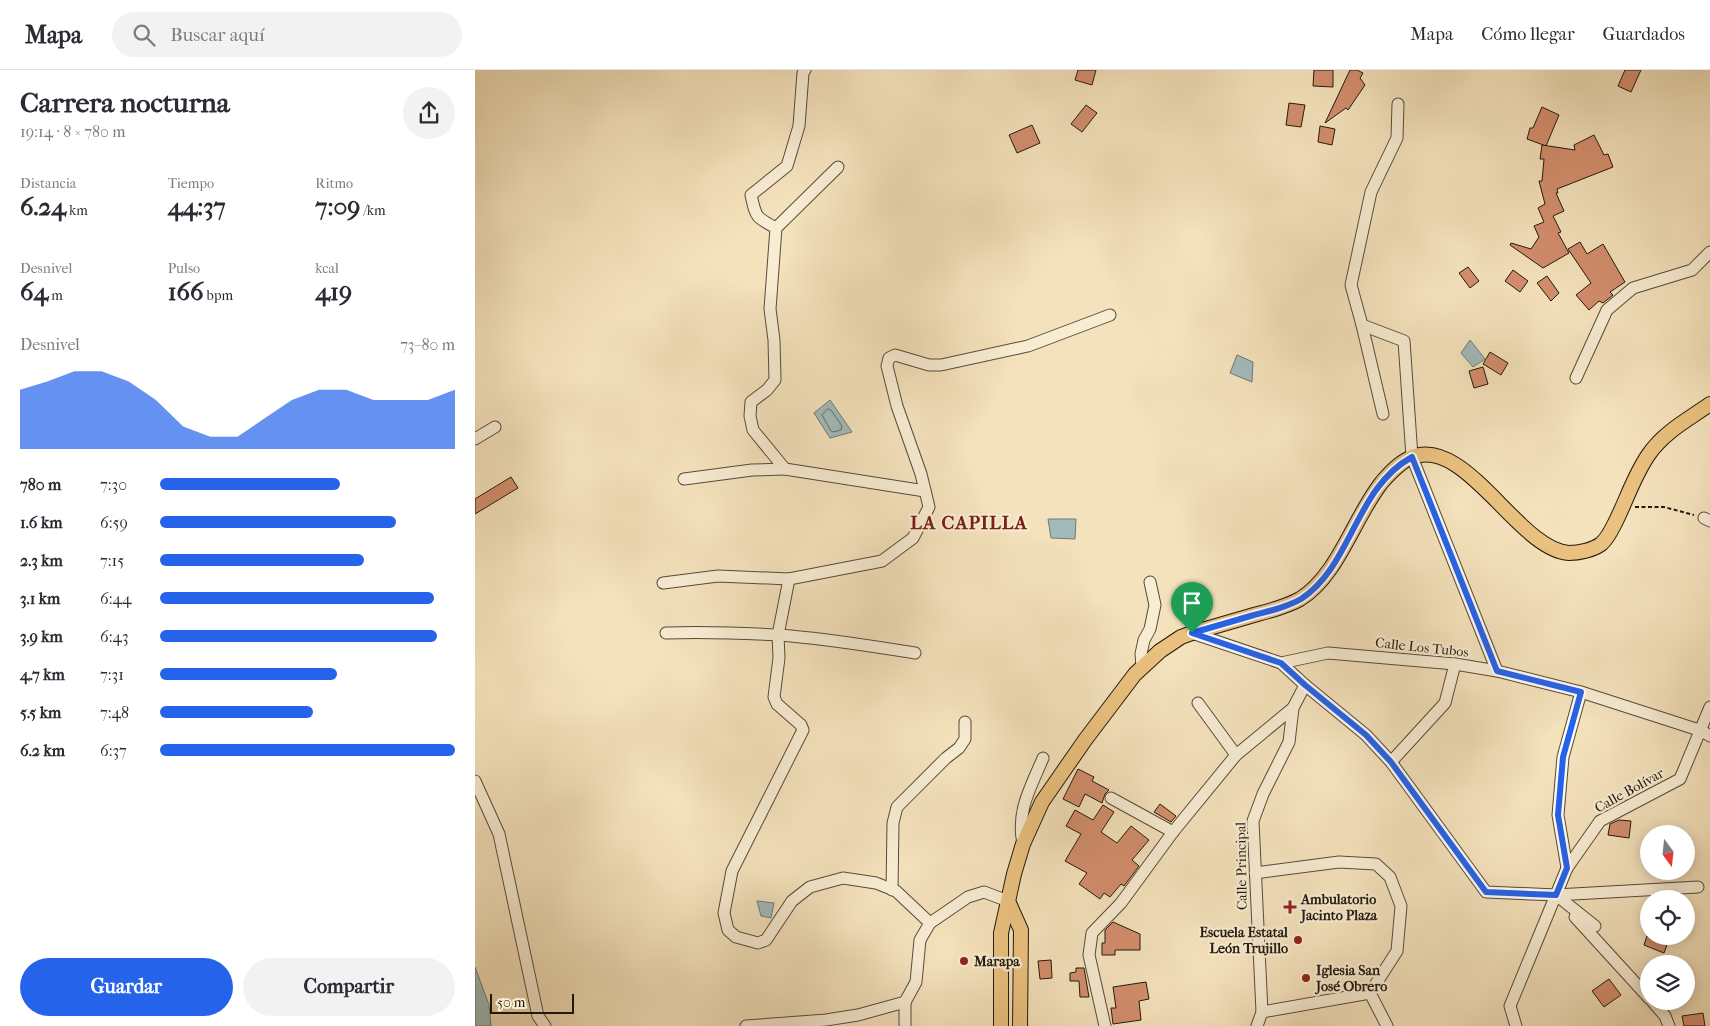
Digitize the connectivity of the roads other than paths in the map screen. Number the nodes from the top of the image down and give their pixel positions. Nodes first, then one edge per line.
1 (805, 70) edge
2 (1398, 104) dead end
3 (838, 166) dead end
4 (775, 228) junction
5 (1710, 252) edge
6 (1110, 315) dead end
7 (1362, 325) junction
8 (1576, 378) dead end
9 (1710, 404) edge
10 (1383, 414) dead end
11 (495, 427) dead end
12 (475, 438) edge
13 (1412, 457) junction
14 (785, 469) junction
15 (684, 479) dead end
16 (925, 491) junction
17 (789, 579) junction
18 (1150, 582) dead end
19 (663, 583) dead end
20 (667, 633) dead end
21 (1192, 633) junction
22 (778, 635) junction
23 (915, 653) dead end
24 (1281, 663) junction
25 (1455, 664) junction
26 (1142, 667) junction
27 (1497, 671) junction
28 (1305, 685) junction
29 (1581, 692) junction
30 (1198, 703) dead end
31 (1710, 707) edge
32 (1293, 708) junction
33 (965, 722) dead end
34 (1706, 733) edge
35 (1236, 755) junction
36 (1043, 758) dead end
37 (1391, 762) junction
38 (475, 781) edge
39 (1111, 798) dead end
40 (1173, 832) junction
41 (1023, 844) junction
42 (1567, 868) junction
43 (1255, 873) junction
44 (1699, 887) dead end
45 (892, 890) junction
46 (1556, 895) junction
47 (1009, 901) junction
48 (930, 923) junction
49 (1595, 926) dead end
50 (1640, 988) edge
51 (1370, 993) junction
52 (905, 1002) junction
53 (1660, 1010) edge
54 (1262, 1012) junction
55 (545, 1026) edge
56 (745, 1026) edge
57 (905, 1026) edge
58 (1001, 1026) edge
59 (1020, 1026) edge
60 (1105, 1026) edge
61 (1257, 1026) edge
62 (1387, 1026) edge
63 (1516, 1026) edge
64 (1669, 1026) edge

1 - 4 street
2 - 7 street
3 - 4 street
4 - 14 street
5 - 8 street
6 - 16 street
7 - 10 street
7 - 13 street
9 - 13 main road
11 - 12 street
13 - 21 main road
13 - 27 street
14 - 15 street
14 - 16 street
16 - 17 street
17 - 19 street
17 - 22 street
18 - 26 street
20 - 22 street
21 - 24 street
21 - 26 main road
22 - 23 street
22 - 45 street
24 - 25 street, Calle Los Tubos
24 - 28 street
25 - 27 street, Calle Los Tubos
25 - 37 street
26 - 41 main road
27 - 29 street, Calle Los Tubos
28 - 32 street, Calle Principal
28 - 37 street
29 - 34 street, Calle Los Tubos
29 - 42 street
30 - 35 street
31 - 34 street, Calle Bolívar
32 - 35 street
32 - 43 street, Calle Principal
33 - 45 street
34 - 42 street, Calle Bolívar
35 - 40 street
36 - 41 street
37 - 46 street
38 - 55 street
39 - 40 street
40 - 60 street
41 - 47 main road
42 - 46 street, Calle Bolívar
43 - 51 street
43 - 54 street, Calle Principal
44 - 46 street
45 - 48 street
46 - 49 street
46 - 50 street
46 - 63 street, Calle Bolívar
47 - 48 street
47 - 58 main road
47 - 59 main road
48 - 52 street
51 - 54 street
51 - 62 street
52 - 56 street
52 - 57 street
53 - 64 street
54 - 61 street, Calle Principal

